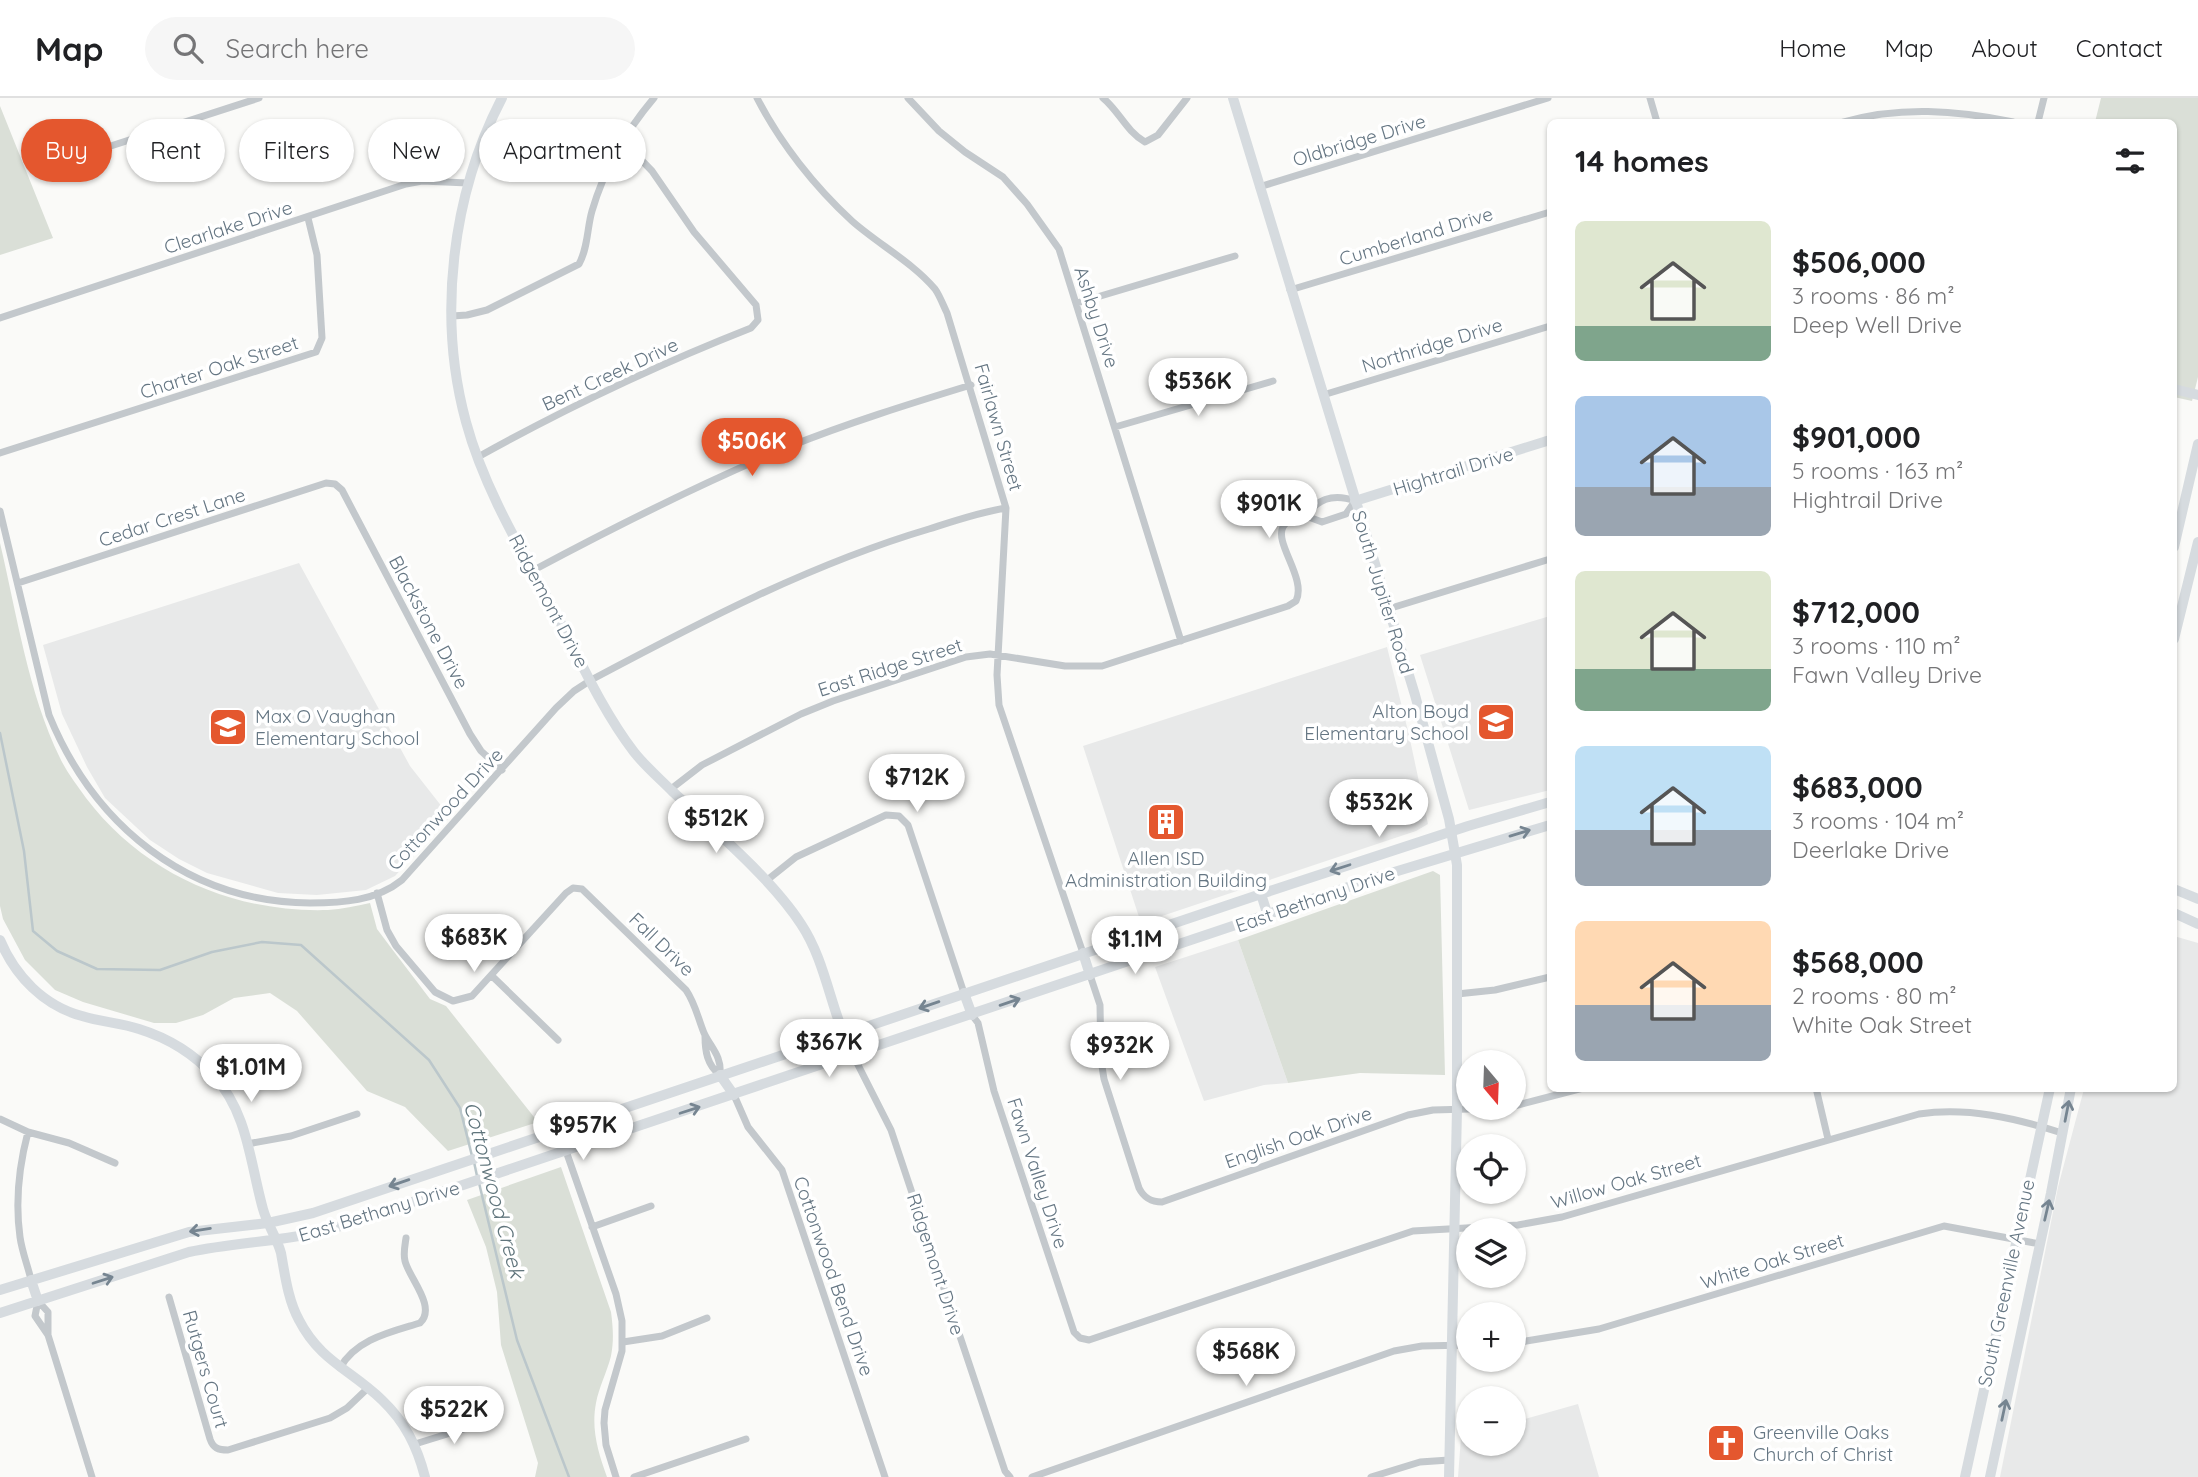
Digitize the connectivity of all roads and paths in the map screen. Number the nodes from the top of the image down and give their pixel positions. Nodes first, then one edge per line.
1 (259, 98) edge
2 (502, 98) edge
3 (654, 98) edge
4 (757, 98) edge
5 (908, 98) edge
6 (1102, 98) edge
7 (1187, 98) edge
8 (1233, 98) edge
9 (1548, 98) edge
10 (1650, 98) edge
11 (2045, 98) edge
12 (639, 119) edge
13 (1656, 119) edge
14 (1856, 119) edge
15 (1997, 119) edge
16 (2039, 119) edge
17 (112, 146) edge
18 (646, 165) edge
19 (603, 182) edge
20 (468, 183) junction
21 (1259, 187) junction
22 (1547, 213) edge
23 (308, 218) junction
24 (1235, 256) dead end
25 (1290, 290) junction
26 (1077, 303) junction
27 (452, 316) junction
28 (0, 317) edge
29 (1547, 327) edge
30 (1273, 381) dead end
31 (971, 385) junction
32 (2177, 390) edge
33 (1323, 395) junction
34 (2198, 395) edge
35 (1115, 427) junction
36 (1547, 441) edge
37 (2198, 444) edge
38 (0, 453) edge
39 (478, 457) junction
40 (335, 484) joint
41 (1355, 501) junction
42 (1006, 508) junction
43 (0, 511) edge
44 (1306, 516) junction
45 (2177, 534) edge
46 (2198, 542) edge
47 (1547, 560) edge
48 (532, 571) junction
49 (19, 583) junction
50 (1296, 601) joint
51 (1388, 609) junction
52 (2177, 620) edge
53 (1181, 641) junction
54 (999, 655) junction
55 (591, 680) junction
56 (502, 770) junction
57 (671, 789) junction
58 (1547, 803) edge
59 (1547, 826) edge
60 (1451, 832) junction
61 (1455, 853) junction
62 (766, 881) junction
63 (2177, 890) edge
64 (377, 893) junction
65 (1261, 894) junction
66 (2198, 898) edge
67 (2177, 915) edge
68 (1268, 916) junction
69 (2198, 924) edge
70 (0, 940) edge
71 (1083, 953) junction
72 (1090, 975) junction
73 (492, 976) junction
74 (1547, 978) edge
75 (964, 993) junction
76 (1457, 994) junction
77 (972, 1015) junction
78 (842, 1034) junction
79 (558, 1040) dead end
80 (1457, 1050) edge
81 (853, 1055) junction
82 (720, 1075) junction
83 (1568, 1092) edge
84 (1817, 1092) edge
85 (2049, 1092) edge
86 (2070, 1092) edge
87 (734, 1095) junction
88 (1526, 1103) edge
89 (1456, 1109) edge
90 (357, 1114) dead end
91 (0, 1119) edge
92 (1457, 1120) edge
93 (2040, 1126) junction
94 (28, 1132) junction
95 (2062, 1133) junction
96 (1828, 1139) junction
97 (247, 1144) junction
98 (566, 1151) junction
99 (115, 1163) dead end
100 (651, 1206) dead end
101 (268, 1223) junction
102 (592, 1227) junction
103 (1453, 1228) junction
104 (405, 1238) dead end
105 (2015, 1239) junction
106 (276, 1241) junction
107 (2040, 1244) junction
108 (31, 1280) junction
109 (0, 1290) edge
110 (169, 1297) dead end
111 (38, 1301) junction
112 (0, 1313) edge
113 (707, 1318) dead end
114 (48, 1335) junction
115 (1080, 1338) joint
116 (1526, 1341) edge
117 (623, 1342) junction
118 (1453, 1345) junction
119 (340, 1368) junction
120 (368, 1388) junction
121 (486, 1422) dead end
122 (746, 1439) dead end
123 (415, 1444) junction
124 (1449, 1460) junction
125 (92, 1477) edge
126 (425, 1477) edge
127 (616, 1477) edge
128 (634, 1477) edge
129 (885, 1477) edge
130 (1010, 1477) edge
131 (1032, 1477) edge
132 (1371, 1477) edge
133 (1448, 1477) edge
134 (1965, 1477) edge
135 (1990, 1477) edge

1 - 17 street
2 - 20 main road, Ridgemont Drive
3 - 12 street
4 - 31 street, Fairlawn Street
5 - 26 street, Ashby Drive
6 - 7 street
8 - 21 main road, South Jupiter Road
9 - 21 street, Oldbridge Drive
10 - 13 street
11 - 16 street
14 - 15 street
18 - 39 street, Bent Creek Drive
19 - 27 street
20 - 23 street, Clearlake Drive
20 - 27 main road, Ridgemont Drive
21 - 25 main road, South Jupiter Road
22 - 25 street, Cumberland Drive
23 - 28 street, Clearlake Drive
23 - 38 street, Charter Oak Street
24 - 26 street
25 - 33 main road, South Jupiter Road
26 - 35 street, Ashby Drive
27 - 39 main road, Ridgemont Drive
29 - 33 street, Northridge Drive
30 - 35 street
31 - 42 street, Fairlawn Street
31 - 48 street
32 - 34 main road
33 - 41 main road, South Jupiter Road
35 - 53 street, Ashby Drive
36 - 41 main road, Hightrail Drive
37 - 45 main road
39 - 48 main road, Ridgemont Drive
40 - 49 street, Cedar Crest Lane
40 - 56 street, Blackstone Drive
41 - 44 street, Hightrail Drive
41 - 44 street, Hightrail Drive
41 - 51 main road, South Jupiter Road
42 - 54 street, Fairlawn Street
42 - 55 street, Cottonwood Drive
43 - 49 street, Cottonwood Drive
44 - 50 street, Hightrail Drive
46 - 52 main road
47 - 51 street
48 - 55 main road, Ridgemont Drive
49 - 64 street, Cottonwood Drive
50 - 53 street, East Ridge Street
51 - 60 main road, South Jupiter Road
53 - 54 street, East Ridge Street
54 - 57 street, East Ridge Street
54 - 71 street, Fairlawn Street
55 - 56 street, Cottonwood Drive
55 - 57 main road, Ridgemont Drive
56 - 64 street, Cottonwood Drive
57 - 62 main road, Ridgemont Drive
58 - 60 main road, East Bethany Drive
61 -> 59 main road, East Bethany Drive
60 - 61 main road, South Jupiter Road
60 -> 65 main road, East Bethany Drive
61 - 68 main road, East Bethany Drive
61 - 76 main road, South Jupiter Road
62 - 75 street
62 - 78 main road, Ridgemont Drive
63 - 66 main road
64 - 73 street
65 - 68 main road
65 - 71 main road, East Bethany Drive
67 - 69 main road
68 - 72 main road, East Bethany Drive
70 - 97 main road
71 - 72 main road
71 - 75 main road, East Bethany Drive
77 -> 72 main road, East Bethany Drive
72 - 89 street, English Oak Drive
73 - 79 street
73 - 82 street, Fall Drive
74 - 76 street
75 - 77 main road
75 -> 78 main road, East Bethany Drive
76 - 80 main road, South Jupiter Road
77 - 81 main road, East Bethany Drive
77 - 115 street, Fawn Valley Drive
78 - 81 main road, Ridgemont Drive
78 - 82 main road, East Bethany Drive
81 - 87 main road, East Bethany Drive
81 - 130 street, Ridgemont Drive
82 - 87 main road
82 -> 101 main road, East Bethany Drive
83 - 88 street
84 - 96 street
85 - 93 main road, South Greenville Avenue
95 -> 86 main road, South Greenville Avenue
98 -> 87 main road, East Bethany Drive
87 - 129 street, Cottonwood Bend Drive
90 - 97 street
91 - 94 street
92 - 103 main road, South Jupiter Road
93 - 95 street, Willow Oak Street
93 - 96 street, Willow Oak Street
93 - 105 main road, South Greenville Avenue
94 - 99 street
94 - 108 street
107 -> 95 main road, South Greenville Avenue
96 - 103 street, Willow Oak Street
97 - 101 main road
98 - 102 street
98 - 106 main road, East Bethany Drive
100 - 102 street
101 - 106 main road
101 -> 108 main road, East Bethany Drive
102 - 117 street
103 - 115 street, Willow Oak Street
103 - 118 main road, South Jupiter Road
104 - 119 street
105 - 107 street, White Oak Street
105 - 116 street, White Oak Street
105 - 134 main road, South Greenville Avenue
111 -> 106 main road, East Bethany Drive
106 - 119 main road
135 -> 107 main road, South Greenville Avenue
108 - 109 main road, East Bethany Drive
108 - 111 main road
110 - 120 street, Rutgers Court
111 - 112 main road, East Bethany Drive
111 - 114 street
111 - 114 street
113 - 117 street
114 - 125 street
117 - 127 street
118 - 124 main road, South Jupiter Road
118 - 131 street
119 - 120 main road
120 - 123 main road
121 - 123 street
122 - 128 street
123 - 126 main road
124 - 132 street
124 - 133 main road, South Jupiter Road

